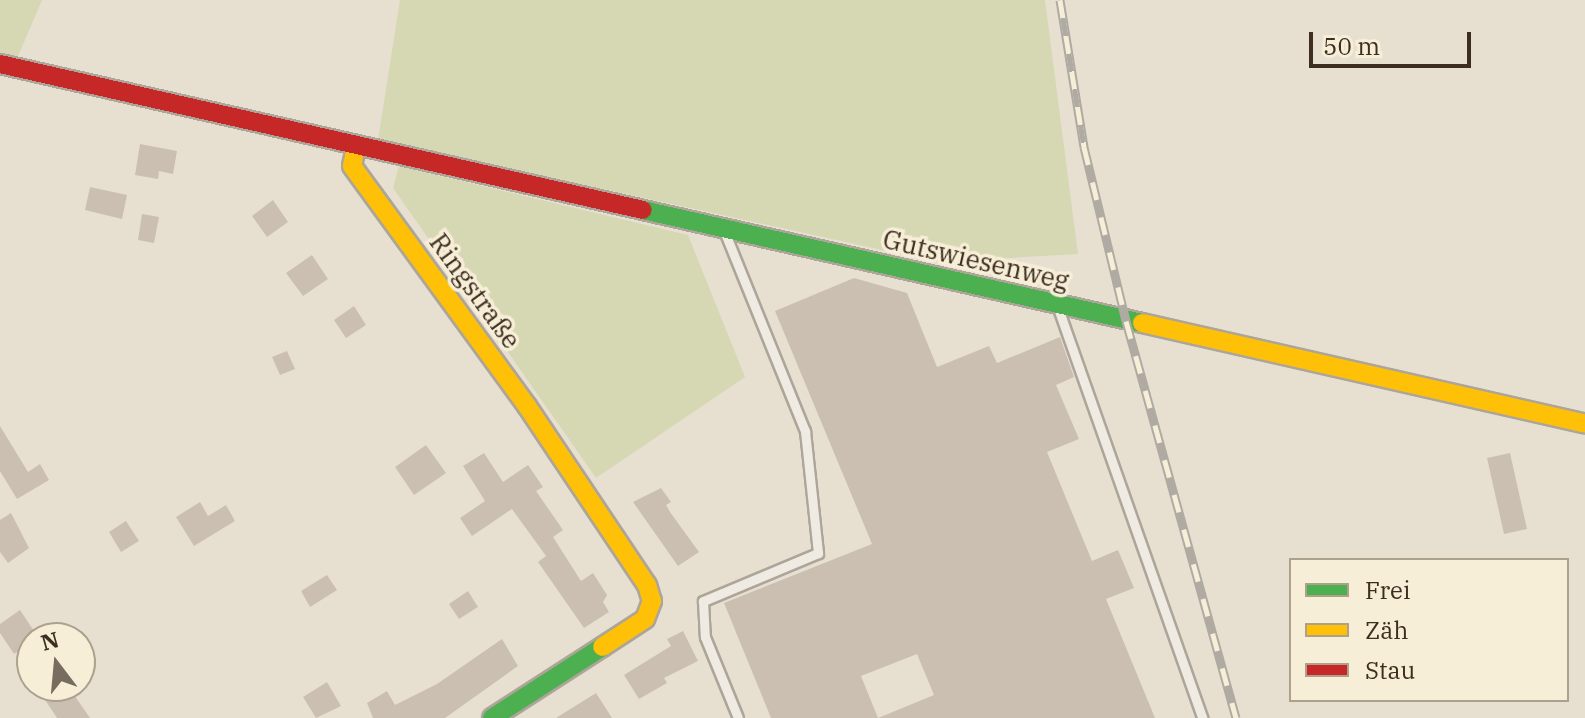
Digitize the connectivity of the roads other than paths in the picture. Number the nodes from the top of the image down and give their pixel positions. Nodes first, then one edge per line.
1 (0, 64) edge
2 (356, 147) junction
3 (723, 230) junction
4 (1057, 305) junction
5 (1585, 424) edge
6 (492, 718) edge
7 (738, 718) edge
8 (1202, 718) edge

1 - 2 street
2 - 3 street, Gutswiesenweg
2 - 6 street, Ringstraße
3 - 4 street, Gutswiesenweg
3 - 7 lane
4 - 5 street, Gutswiesenweg
4 - 8 lane

